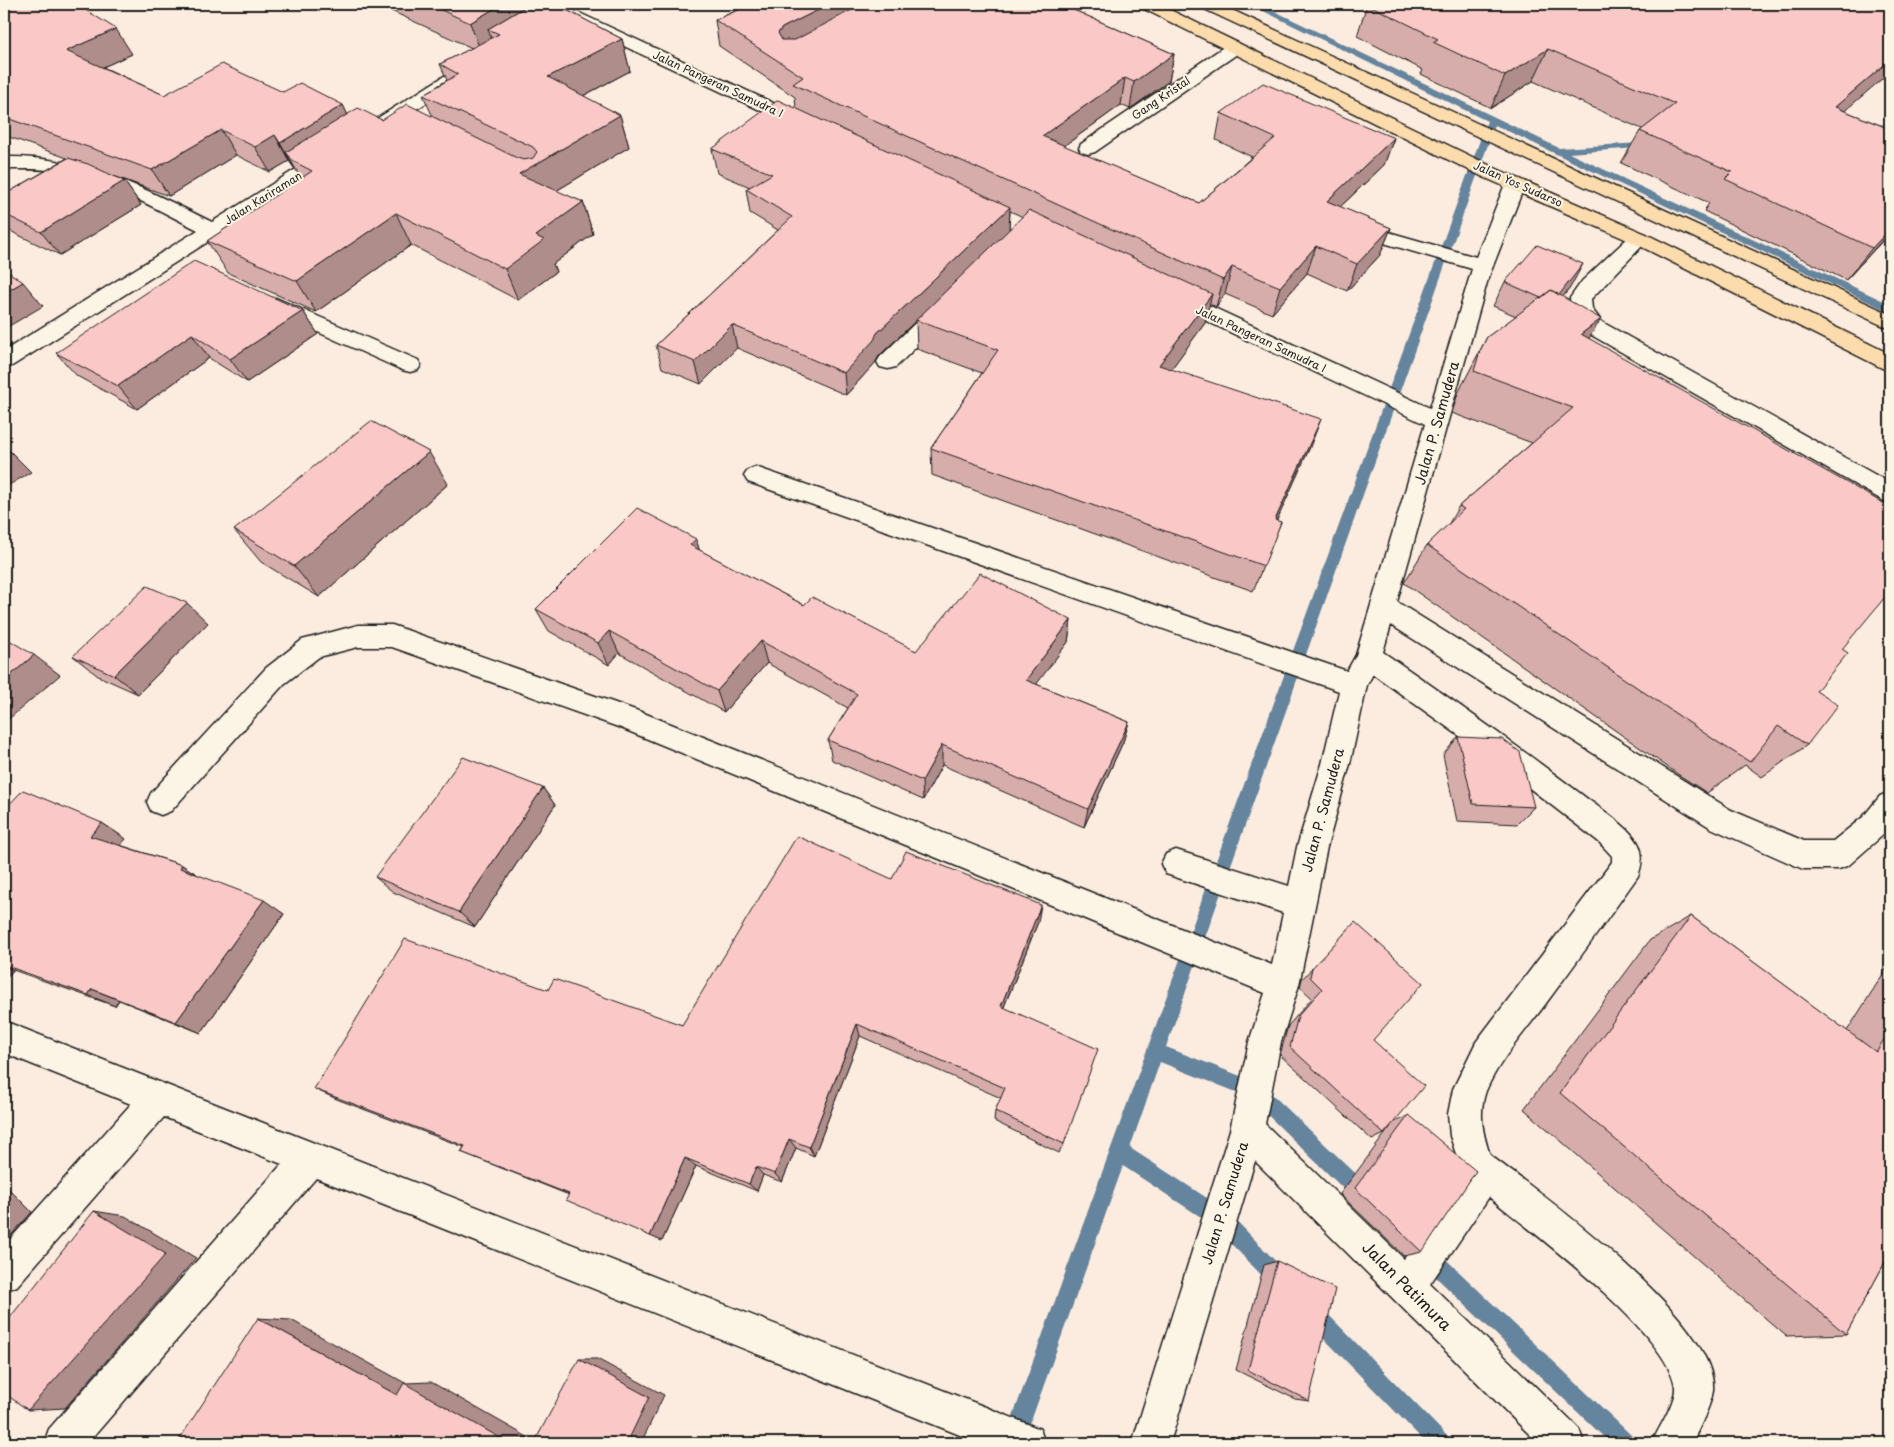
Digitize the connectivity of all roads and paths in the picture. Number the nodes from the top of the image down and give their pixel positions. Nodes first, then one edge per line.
1 (1146, 4) edge
2 (1206, 4) edge
3 (557, 10) edge
4 (1234, 48) junction
5 (471, 68) edge
6 (396, 115) junction
7 (413, 123) edge
8 (820, 132) edge
9 (362, 136) edge
10 (346, 146) edge
11 (1088, 148) dead end
12 (4, 163) edge
13 (62, 166) junction
14 (1502, 178) junction
15 (37, 180) edge
16 (1344, 226) edge
17 (213, 230) junction
18 (1639, 238) junction
19 (1483, 266) junction
20 (1157, 290) edge
21 (956, 295) edge
22 (258, 297) edge
23 (1890, 322) edge
24 (4, 360) edge
25 (888, 362) dead end
26 (1890, 364) edge
27 (410, 365) dead end
28 (1438, 421) junction
29 (756, 476) dead end
30 (1890, 494) edge
31 (1384, 607) junction
32 (1369, 656) junction
33 (1354, 685) junction
34 (161, 802) dead end
35 (1890, 805) edge
36 (1176, 864) dead end
37 (1300, 904) junction
38 (1283, 985) junction
39 (4, 1037) edge
40 (158, 1098) junction
41 (1248, 1130) junction
42 (310, 1158) junction
43 (1477, 1166) junction
44 (4, 1273) edge
45 (1407, 1286) junction
46 (63, 1443) edge
47 (1026, 1443) edge
48 (1151, 1443) edge
49 (1565, 1443) edge
50 (1670, 1443) edge

1 - 4 main road, Jalan Yos Sudarso
2 - 23 main road
3 - 8 street, Jalan Pangeran Samudra I
4 - 11 street, Gang Kristal
4 - 14 main road, Jalan Yos Sudarso
5 - 6 street
6 - 7 street
6 - 9 street
10 - 17 street, Jalan Kariraman
12 - 13 street
13 - 15 street
13 - 17 street
14 - 18 main road, Jalan Yos Sudarso
14 - 19 street, Jalan P. Samudera
16 - 19 street
17 - 24 street, Jalan Kariraman
18 - 26 main road, Jalan Yos Sudarso
18 - 30 street
19 - 28 street, Jalan P. Samudera
20 - 28 street, Jalan Pangeran Samudra I
21 - 25 street
22 - 27 street
28 - 31 street, Jalan P. Samudera
29 - 33 street
31 - 32 street, Jalan P. Samudera
31 - 35 street
32 - 33 street, Jalan P. Samudera
32 - 43 street
33 - 37 street, Jalan P. Samudera
34 - 38 street
36 - 37 street
37 - 38 street, Jalan P. Samudera
38 - 41 street, Jalan P. Samudera
39 - 40 street
40 - 42 street
40 - 44 street
41 - 45 street, Jalan Patimura
41 - 48 street, Jalan P. Samudera
42 - 46 street
42 - 47 street
43 - 45 street
43 - 50 street
45 - 49 street, Jalan Patimura

